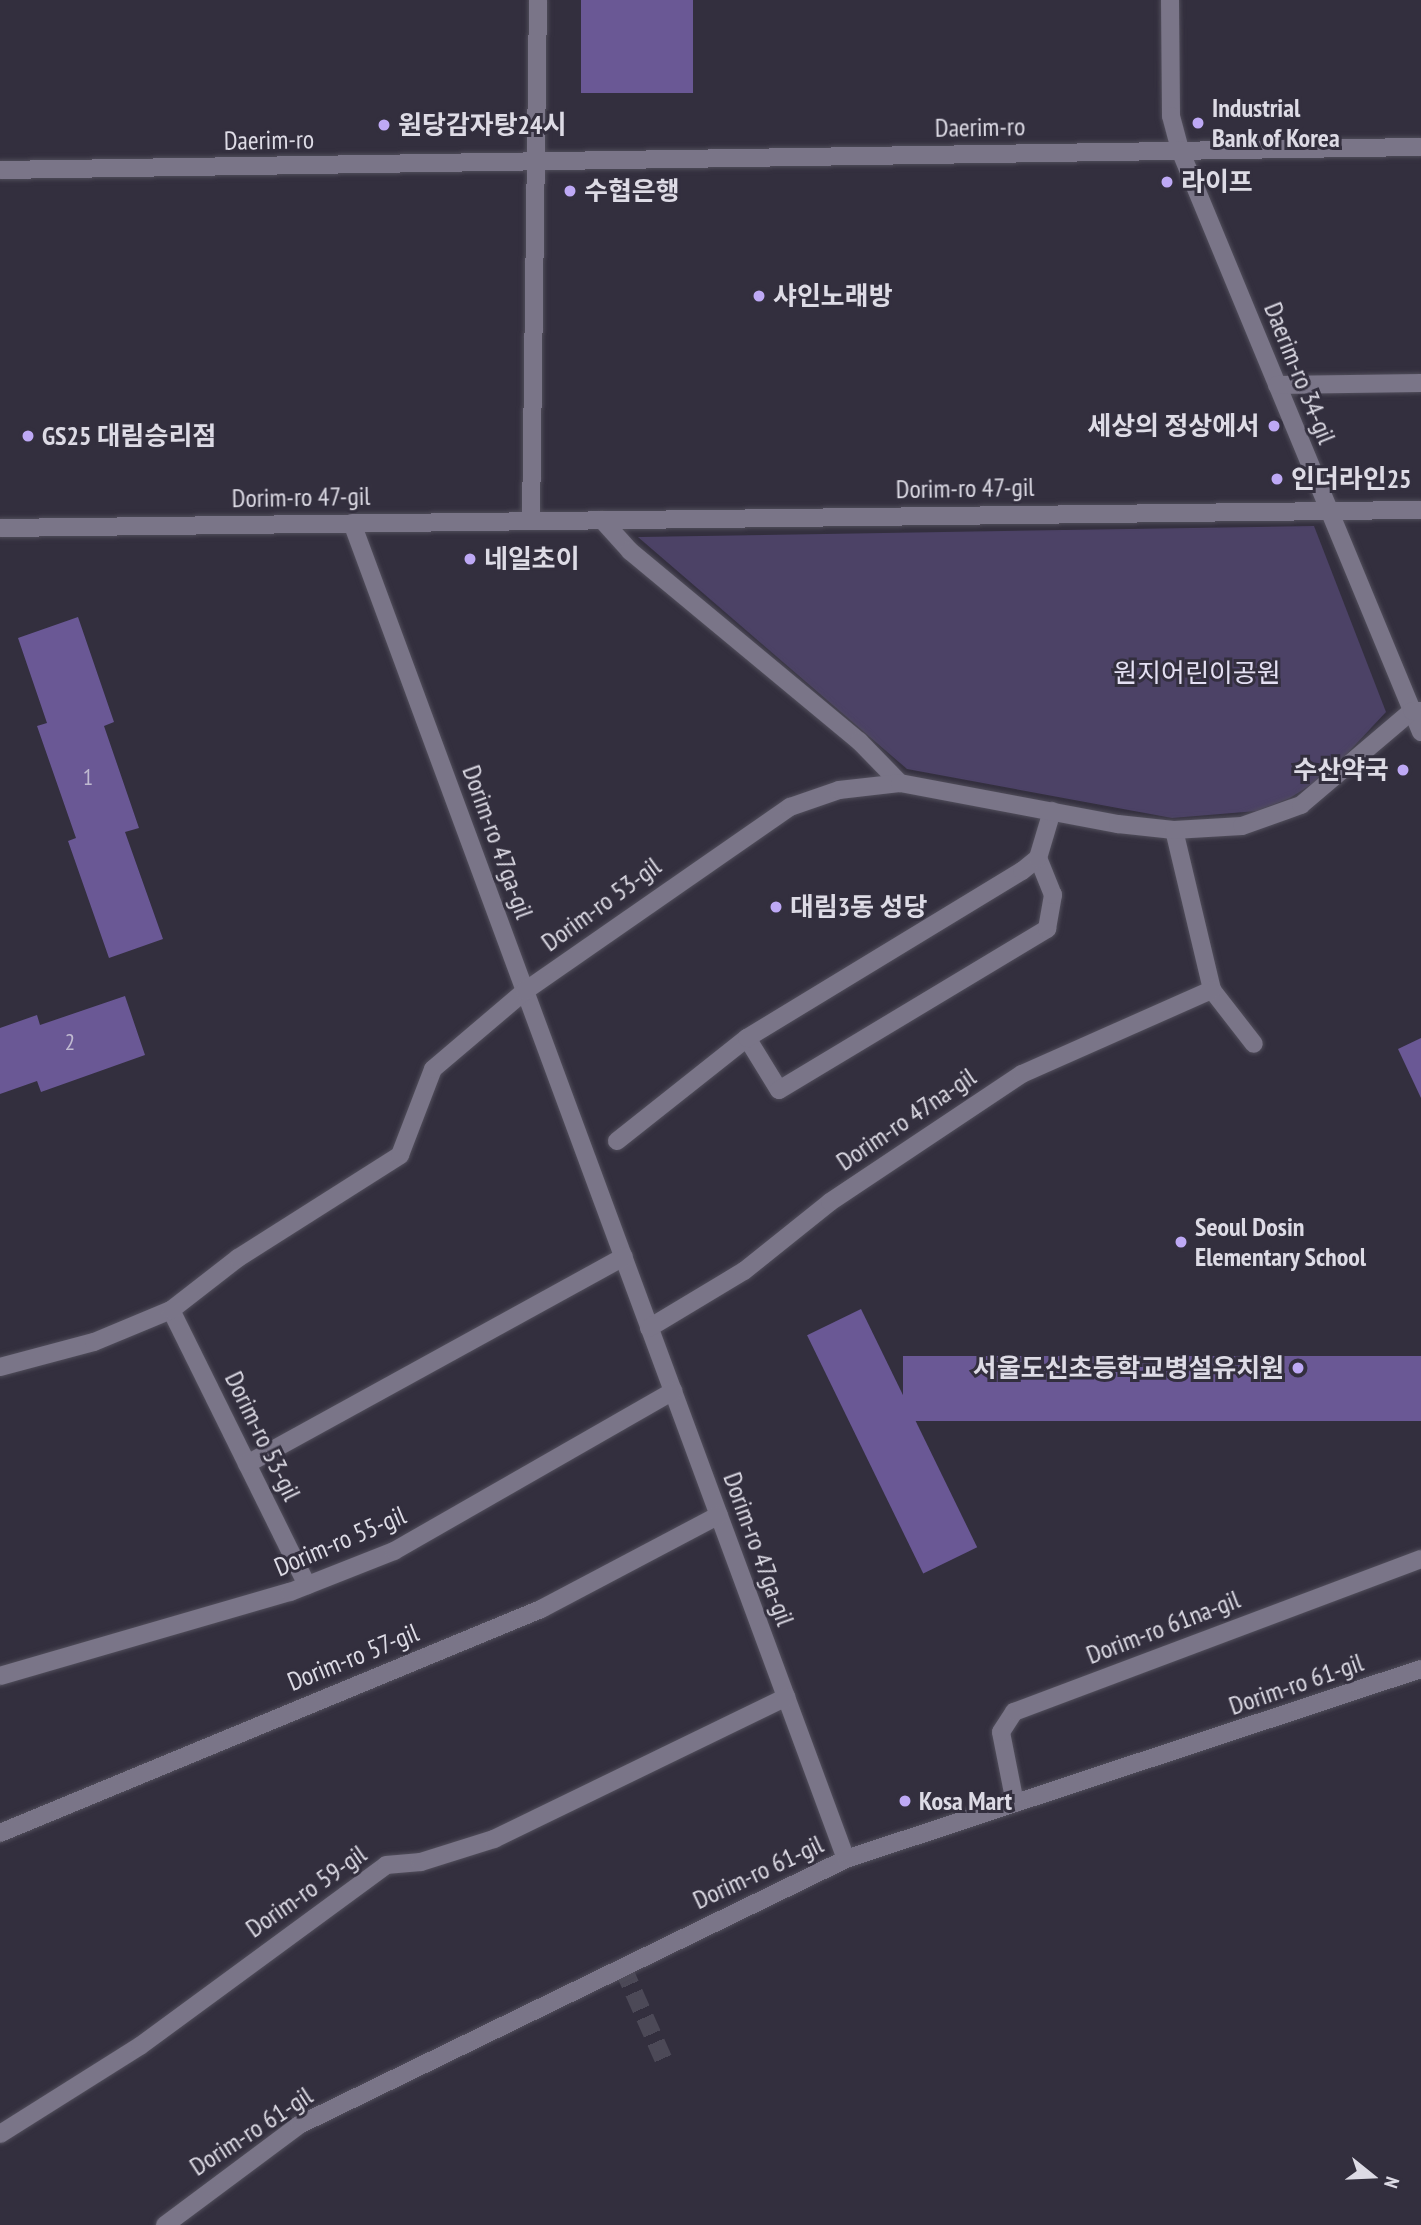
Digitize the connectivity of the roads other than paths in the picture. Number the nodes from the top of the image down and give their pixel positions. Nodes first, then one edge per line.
1 (538, 0) edge
2 (1170, 0) edge
3 (1421, 147) edge
4 (1180, 150) junction
5 (539, 161) junction
6 (0, 170) edge
7 (1421, 383) edge
8 (1277, 384) junction
9 (1328, 509) junction
10 (1421, 510) edge
11 (531, 520) junction
12 (603, 520) junction
13 (352, 523) junction
14 (0, 528) edge
15 (1417, 711) edge
16 (1421, 732) edge
17 (900, 783) junction
18 (1052, 811) junction
19 (1174, 830) junction
20 (1038, 859) junction
21 (1212, 990) junction
22 (525, 991) junction
23 (747, 1038) junction
24 (1254, 1044) dead end
25 (617, 1141) dead end
26 (624, 1257) junction
27 (171, 1310) junction
28 (649, 1328) junction
29 (0, 1367) edge
30 (673, 1391) junction
31 (247, 1464) junction
32 (719, 1515) junction
33 (1421, 1559) edge
34 (307, 1585) junction
35 (1421, 1669) edge
36 (0, 1676) edge
37 (786, 1697) junction
38 (1015, 1803) junction
39 (0, 1833) edge
40 (846, 1859) junction
41 (0, 2134) edge
42 (165, 2225) edge

1 - 5 street
2 - 4 street, Daerim-ro 34-gil
3 - 4 street, Daerim-ro
4 - 5 street, Daerim-ro
4 - 8 street, Daerim-ro 34-gil
5 - 6 street, Daerim-ro
5 - 11 street
7 - 8 street
8 - 9 street, Daerim-ro 34-gil
9 - 10 street, Dorim-ro 47-gil
9 - 12 street, Dorim-ro 47-gil
9 - 15 street, Daerim-ro 34-gil
11 - 12 street, Dorim-ro 47-gil
11 - 13 street, Dorim-ro 47-gil
12 - 17 street
13 - 14 street, Dorim-ro 47-gil
13 - 22 street, Dorim-ro 47ga-gil
15 - 16 street, Daerim-ro 34-gil
15 - 19 street, Dorim-ro 53-gil
17 - 18 street, Dorim-ro 53-gil
17 - 22 street, Dorim-ro 53-gil
18 - 19 street, Dorim-ro 53-gil
18 - 20 street
19 - 21 street
20 - 23 street
20 - 23 street
21 - 24 street
21 - 28 street, Dorim-ro 47na-gil
22 - 26 street, Dorim-ro 47ga-gil
22 - 27 street, Dorim-ro 53-gil
23 - 25 street
26 - 28 street, Dorim-ro 47ga-gil
26 - 31 street
27 - 29 street, Dorim-ro 53-gil
27 - 31 street, Dorim-ro 53-gil
28 - 30 street, Dorim-ro 47ga-gil
30 - 32 street, Dorim-ro 47ga-gil
30 - 34 street, Dorim-ro 55-gil
31 - 34 street, Dorim-ro 53-gil
32 - 37 street, Dorim-ro 47ga-gil
32 - 39 street, Dorim-ro 57-gil
33 - 38 street, Dorim-ro 61na-gil
34 - 36 street, Dorim-ro 55-gil
35 - 38 street, Dorim-ro 61-gil
37 - 40 street, Dorim-ro 47ga-gil
37 - 41 street, Dorim-ro 59-gil
38 - 40 street, Dorim-ro 61-gil
40 - 42 street, Dorim-ro 61-gil

